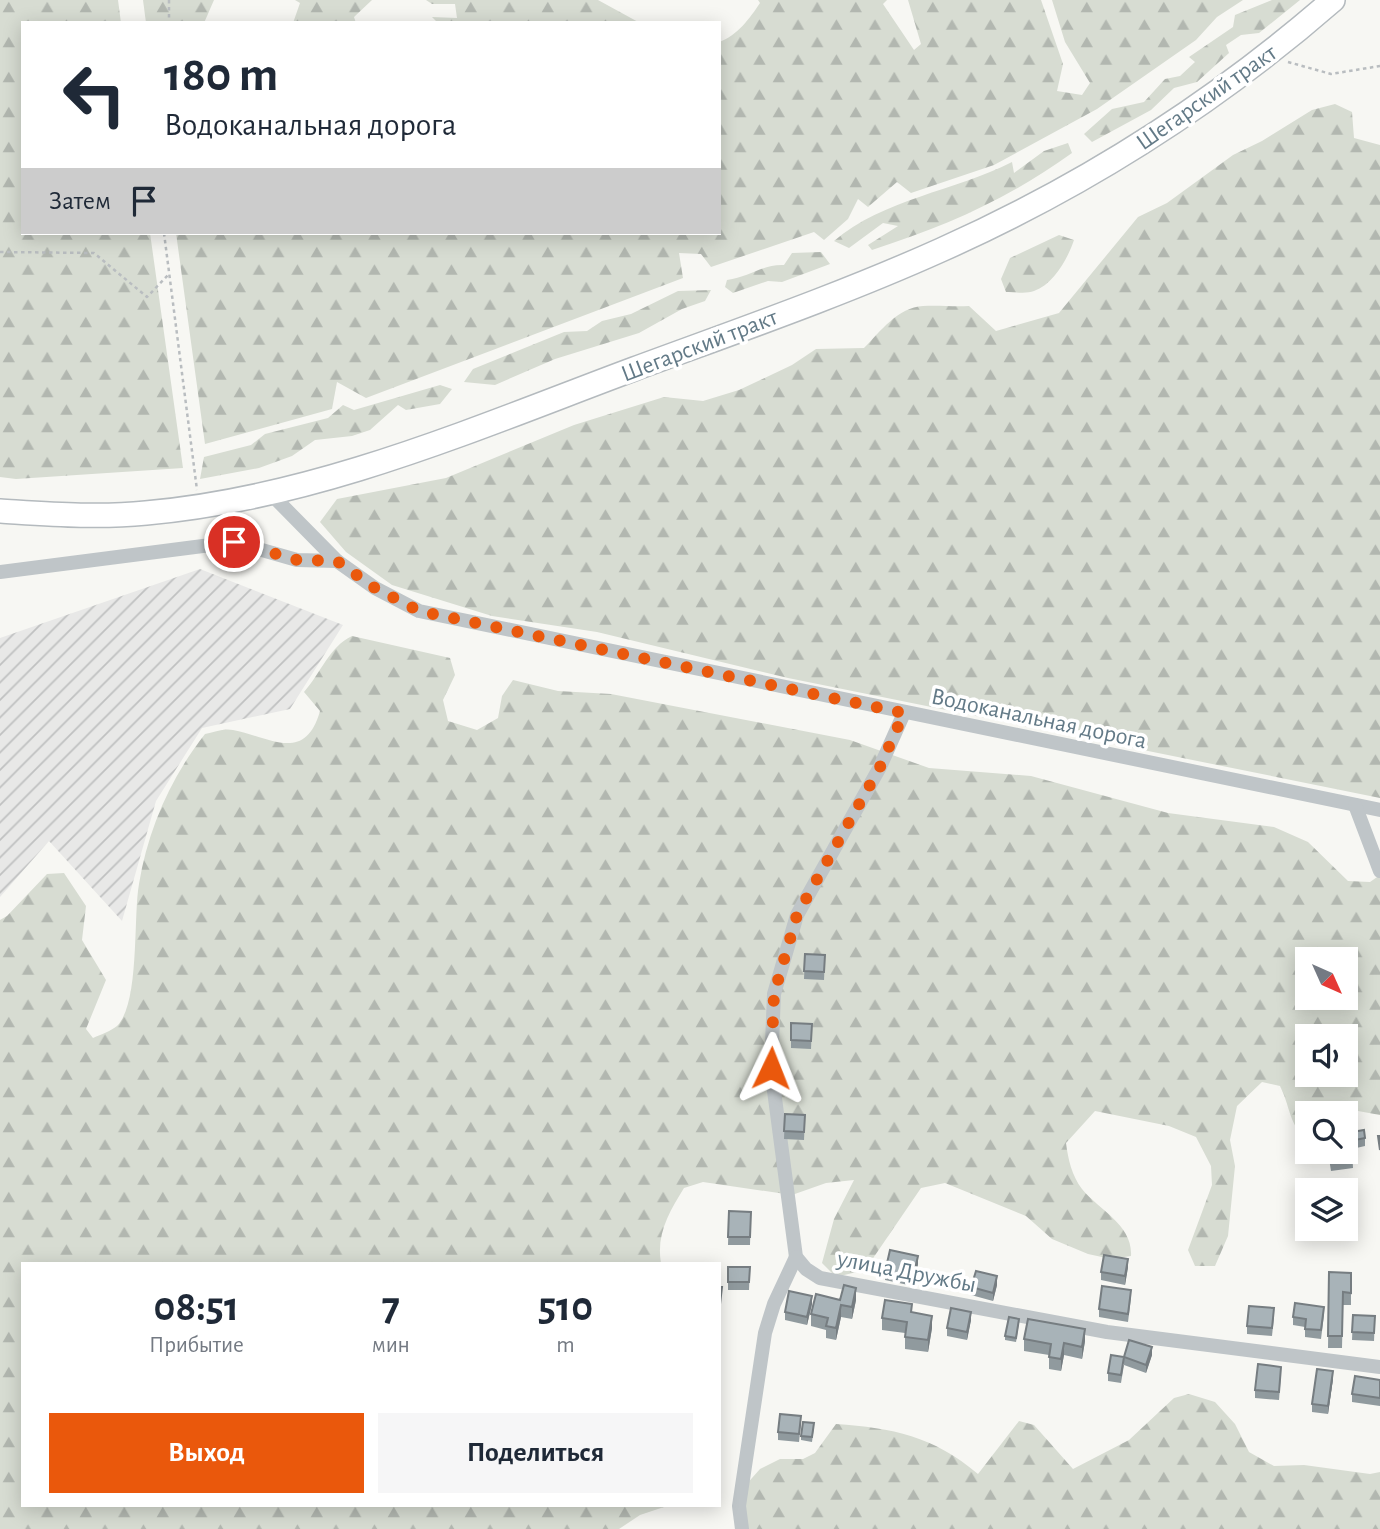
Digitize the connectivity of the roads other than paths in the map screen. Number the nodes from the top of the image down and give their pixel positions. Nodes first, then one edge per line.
1 (1333, 0) edge
2 (270, 493) junction
3 (0, 511) edge
4 (337, 561) junction
5 (0, 572) edge
6 (904, 713) junction
7 (1355, 805) junction
8 (1380, 810) edge
9 (1380, 871) edge
10 (796, 1257) junction
11 (1380, 1367) edge
12 (742, 1529) edge

1 - 2 main road, Шегарский тракт
2 - 3 main road, Шегарский тракт
2 - 4 street, Водоканальная дорога
4 - 5 street
4 - 6 street, Водоканальная дорога
6 - 7 street, Водоканальная дорога
6 - 10 street
7 - 8 street, Водоканальная дорога
7 - 9 street
10 - 11 street, улица Дружбы
10 - 12 street

